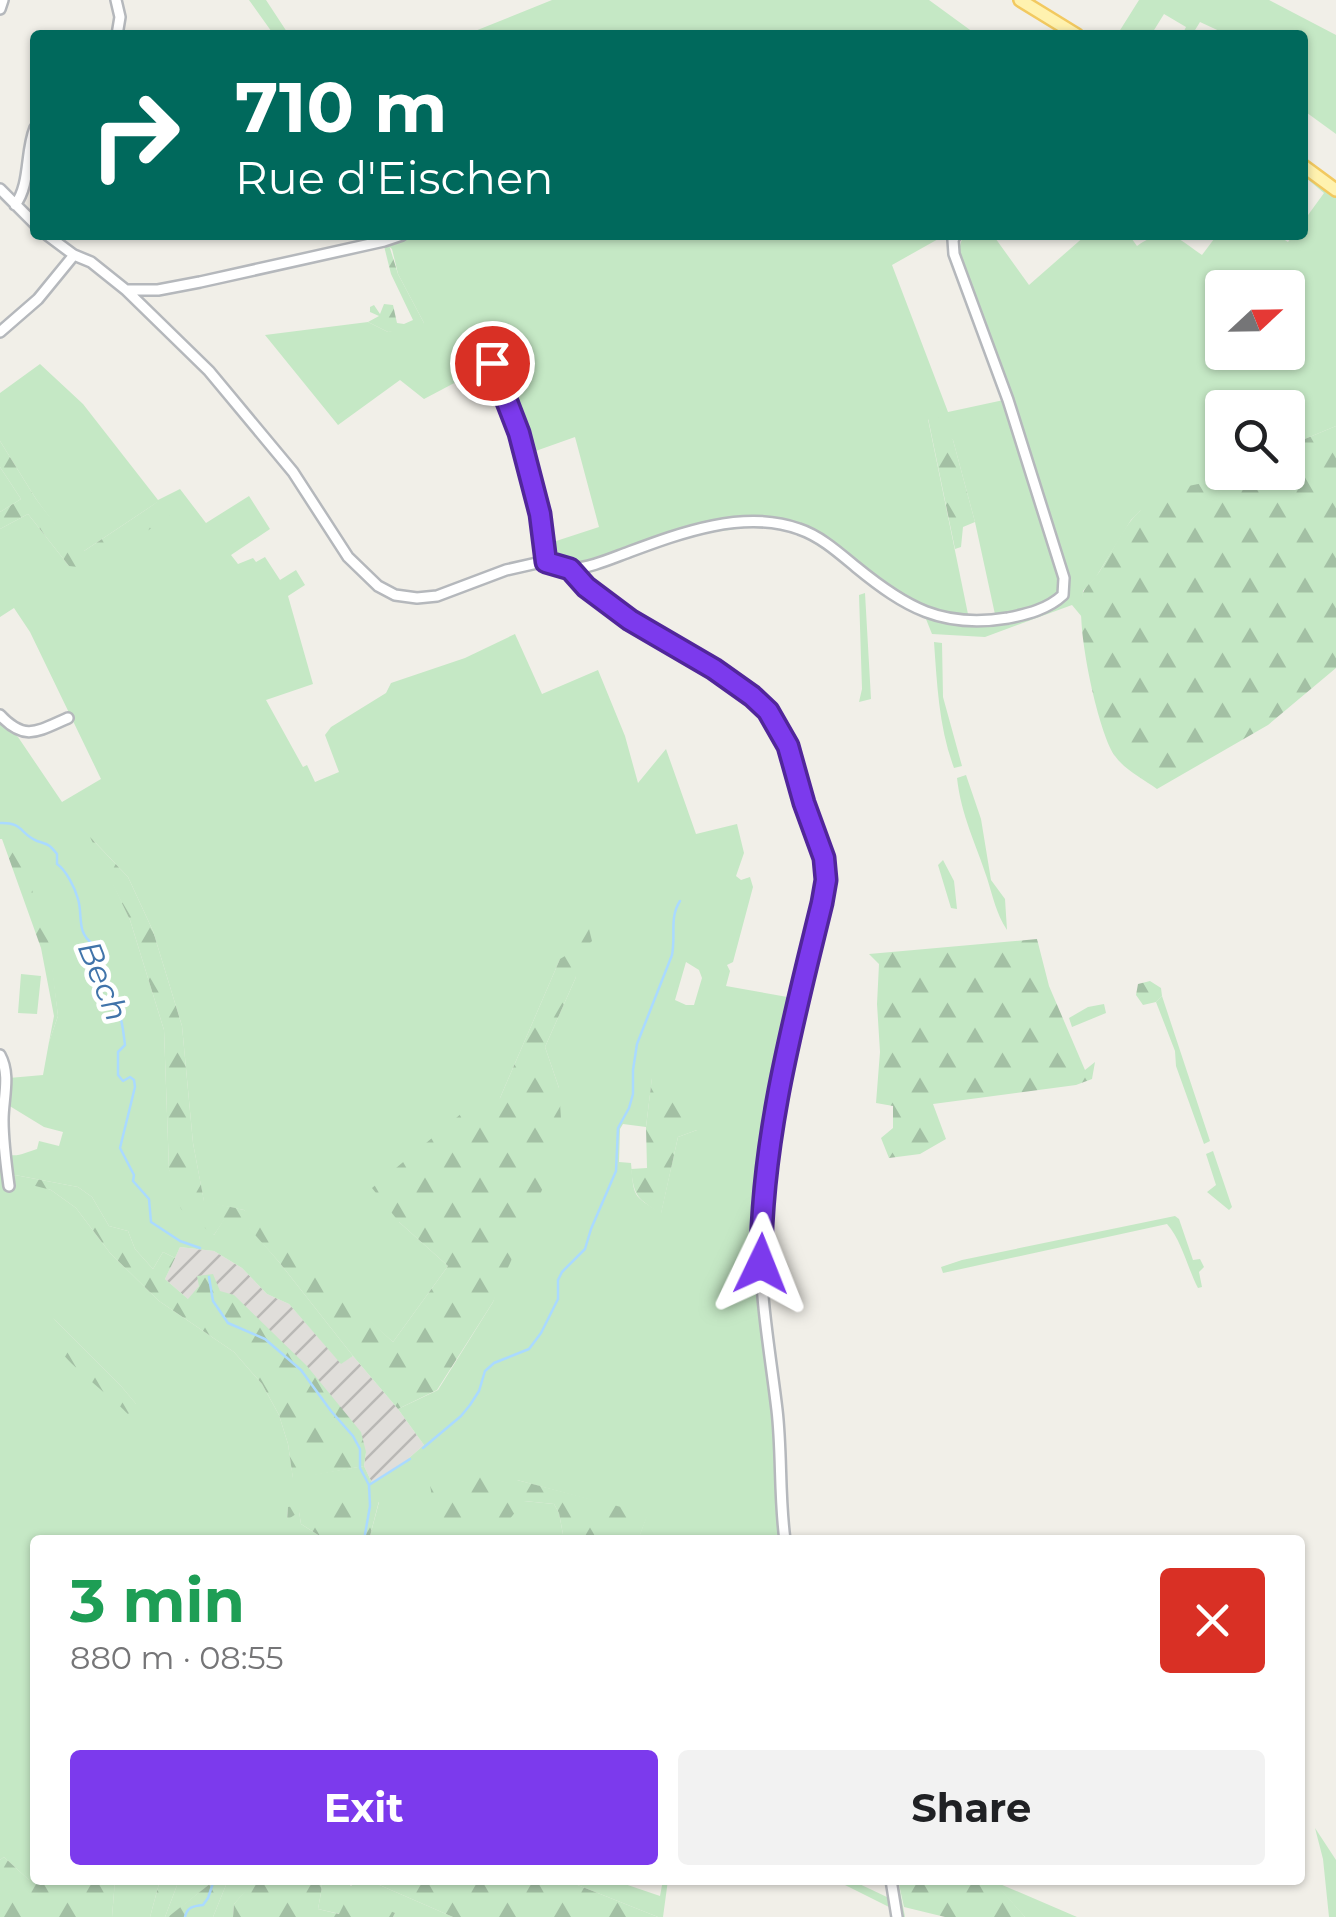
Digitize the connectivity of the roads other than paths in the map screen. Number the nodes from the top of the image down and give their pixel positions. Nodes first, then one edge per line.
1 (3, 0) edge
2 (116, 0) edge
3 (1020, 0) edge
4 (0, 9) edge
5 (118, 30) edge
6 (1069, 30) edge
7 (30, 144) edge
8 (1308, 169) edge
9 (0, 190) edge
10 (1336, 190) edge
11 (0, 202) edge
12 (15, 205) junction
13 (30, 219) edge
14 (54, 240) edge
15 (387, 240) edge
16 (952, 240) edge
17 (74, 255) junction
18 (126, 290) junction
19 (0, 332) edge
20 (492, 363) dead end
21 (546, 562) junction
22 (570, 569) junction
23 (0, 715) edge
24 (68, 718) dead end
25 (0, 1055) edge
26 (10, 1186) dead end
27 (784, 1535) edge
28 (892, 1885) edge
29 (897, 1917) edge

1 - 4 street
2 - 5 street
3 - 6 main road
7 - 12 street
8 - 10 main road
9 - 12 street
11 - 12 street
12 - 13 street
14 - 17 street
15 - 18 street
16 - 22 street
17 - 18 street
17 - 19 street
18 - 21 street
20 - 21 street
21 - 22 street
22 - 27 street
23 - 24 street
25 - 26 street
28 - 29 street

